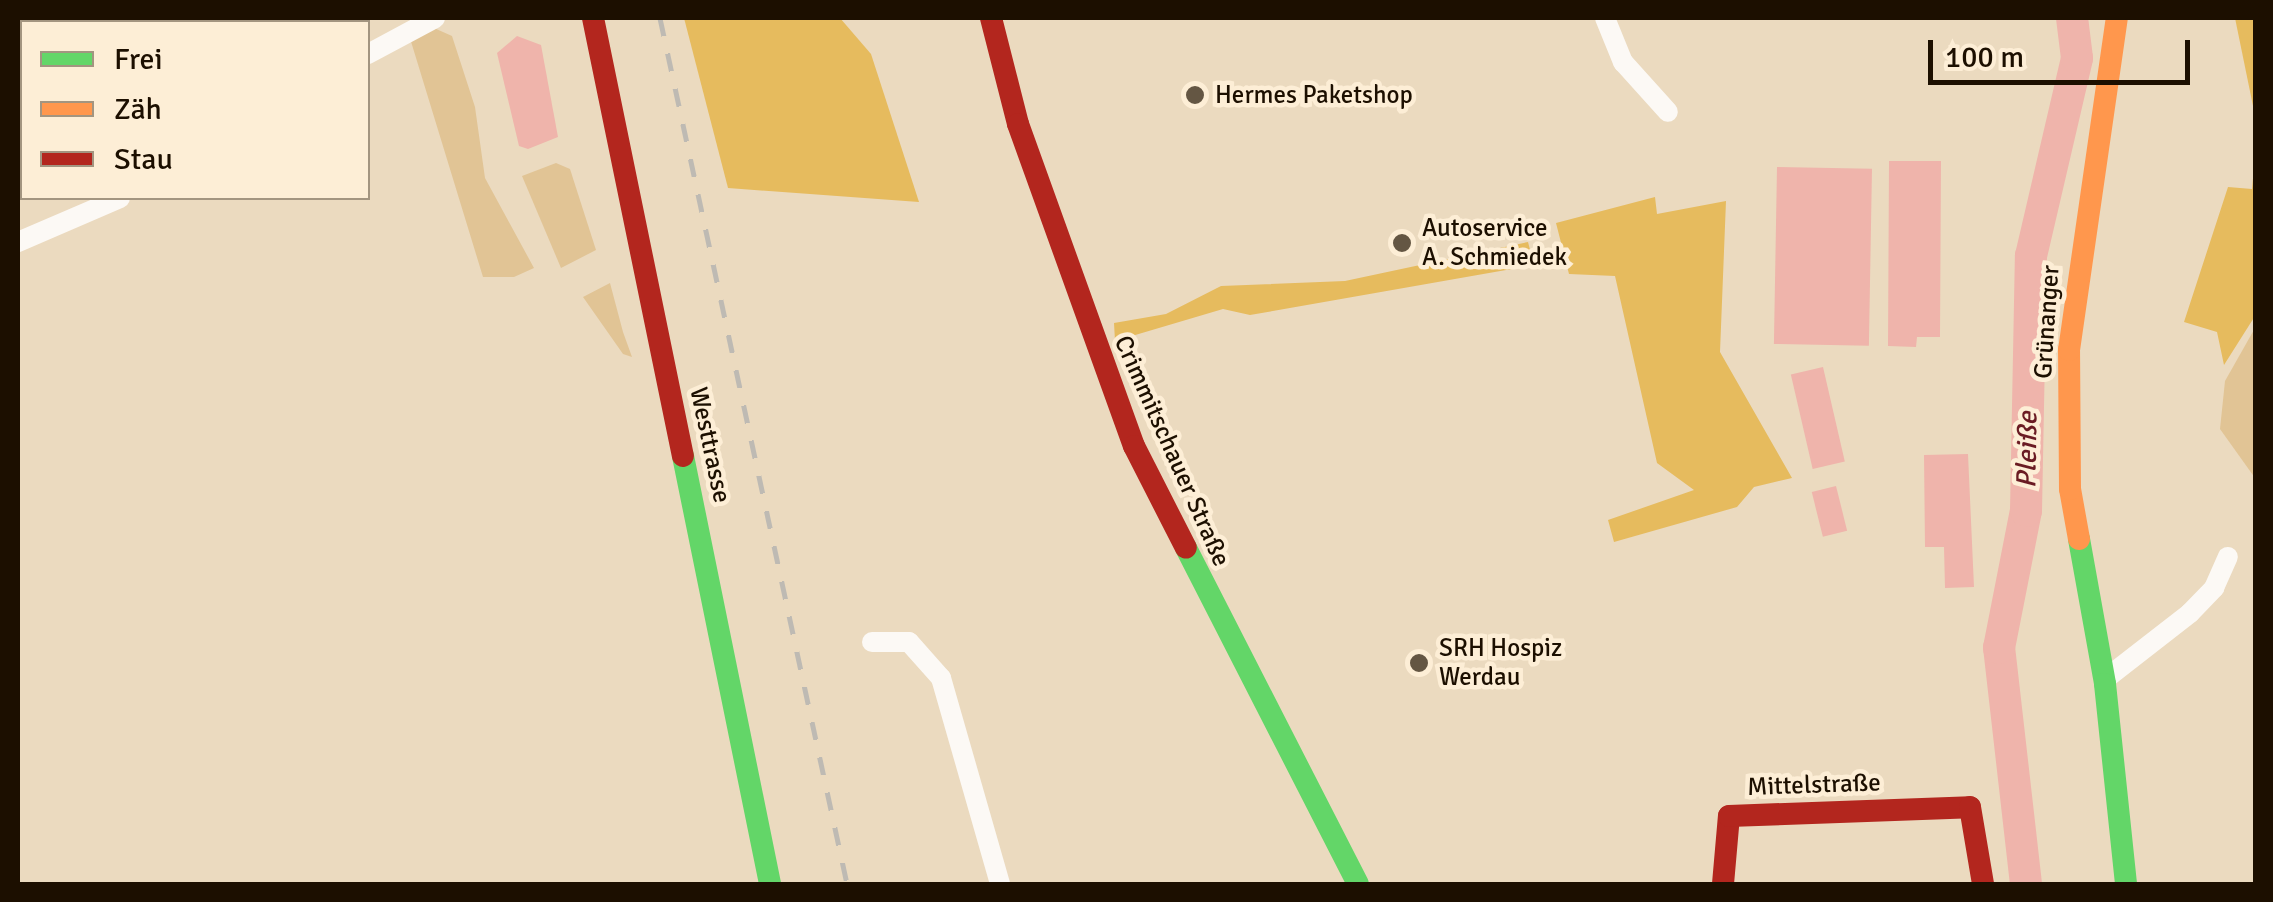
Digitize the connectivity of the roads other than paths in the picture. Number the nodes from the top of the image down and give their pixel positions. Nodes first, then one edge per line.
1 (435, 18) edge
2 (594, 18) edge
3 (991, 18) edge
4 (1605, 18) edge
5 (2118, 23) edge
6 (370, 53) edge
7 (1668, 112) dead end
8 (115, 200) edge
9 (18, 242) edge
10 (2228, 556) dead end
11 (872, 642) dead end
12 (2104, 680) junction
13 (770, 884) edge
14 (1000, 884) edge
15 (1358, 884) edge
16 (1723, 884) edge
17 (1983, 884) edge
18 (2126, 884) edge

1 - 6 street
2 - 13 street, Westtrasse
3 - 15 street, Crimmitschauer Straße
4 - 7 street
5 - 12 street, Grünanger
8 - 9 street
10 - 12 street
11 - 14 street
12 - 18 street, Grünanger
16 - 17 street, Mittelstraße

